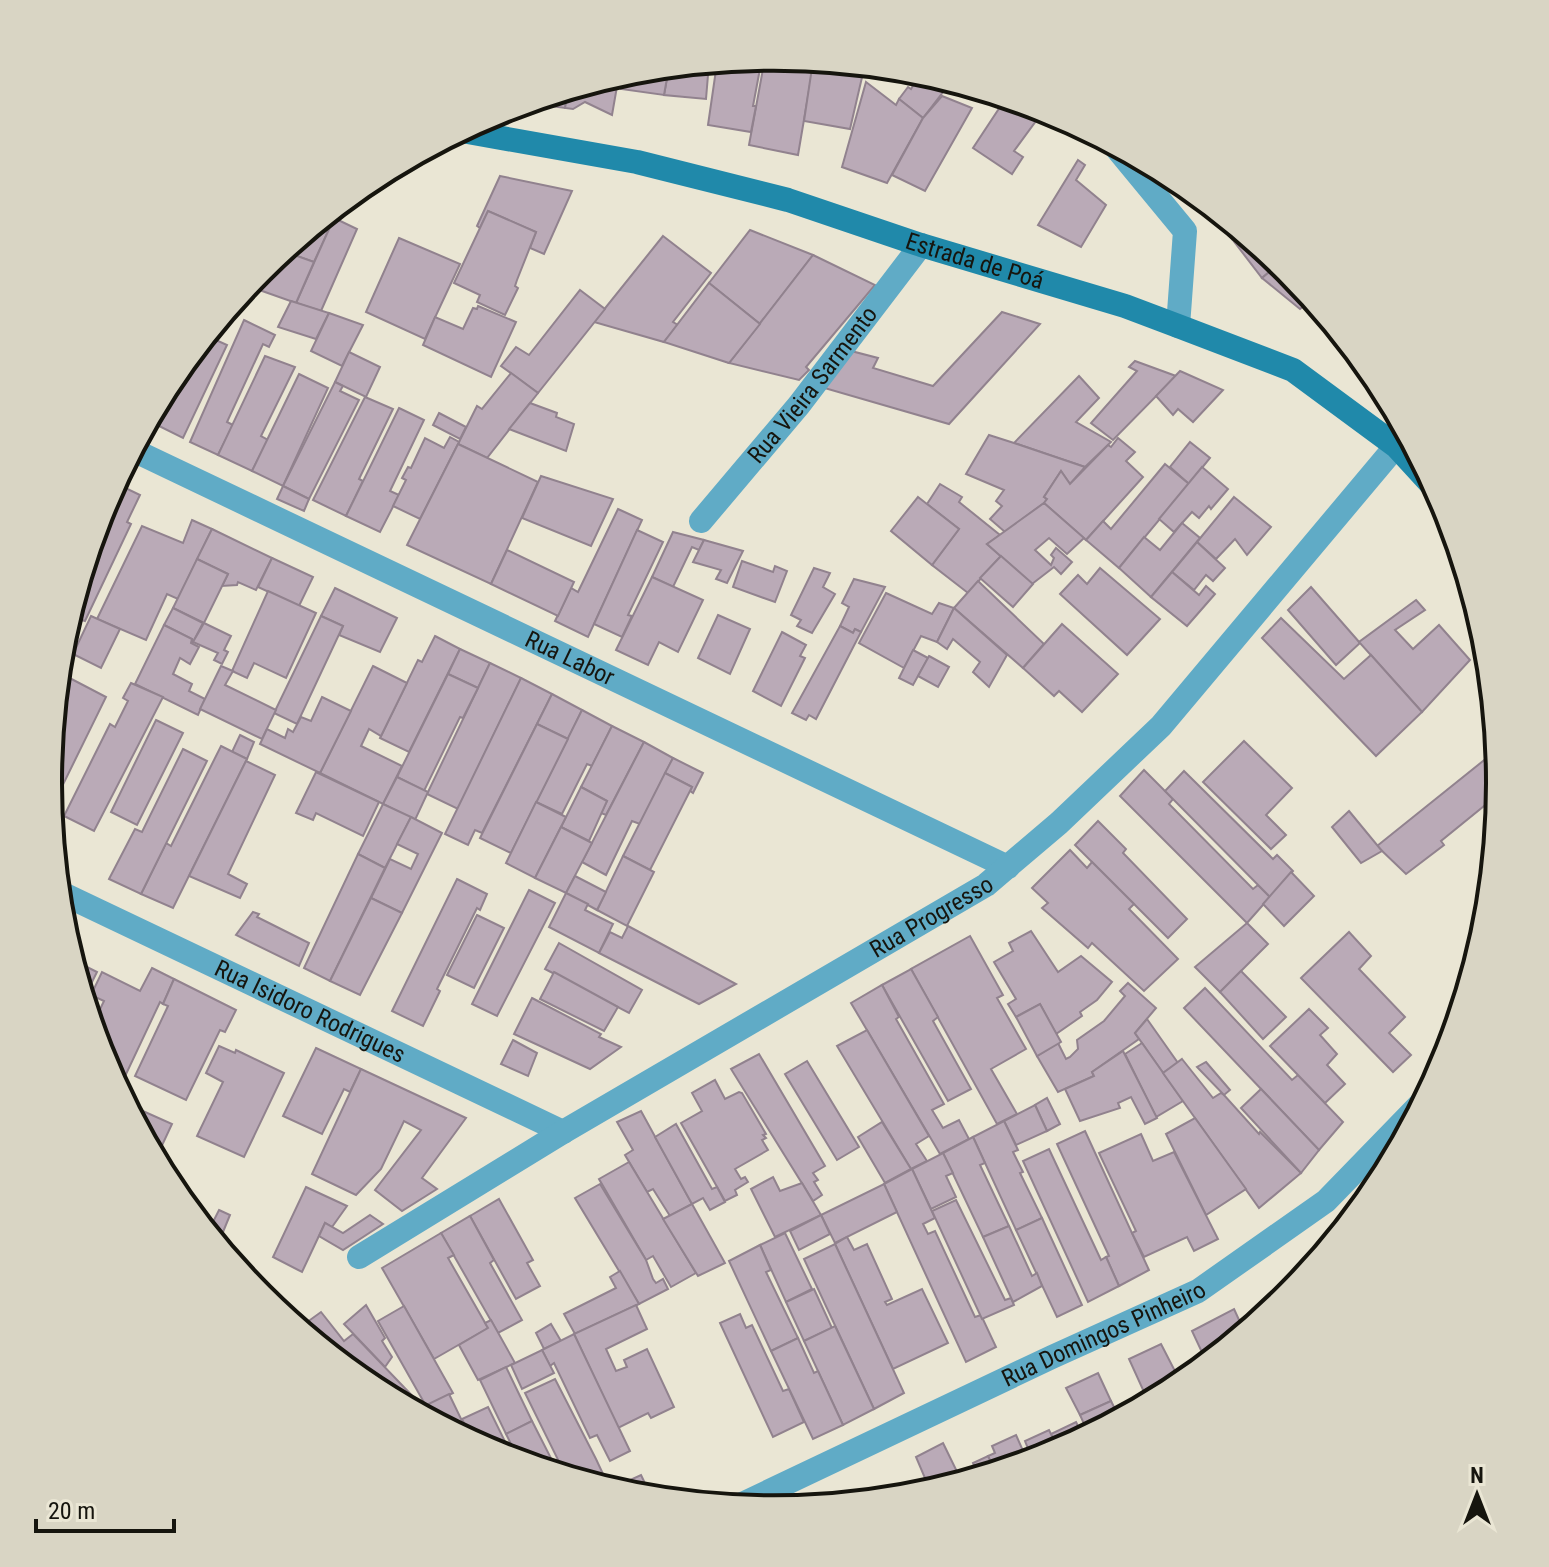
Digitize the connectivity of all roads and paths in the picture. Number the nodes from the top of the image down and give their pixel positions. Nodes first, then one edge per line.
1 (481, 134) edge
2 (1132, 166) edge
3 (921, 245) junction
4 (1178, 326) junction
5 (1396, 446) junction
6 (142, 454) edge
7 (1411, 462) edge
8 (701, 521) dead end
9 (1008, 867) junction
10 (72, 898) edge
11 (1400, 1124) edge
12 (563, 1132) junction
13 (359, 1257) dead end
14 (760, 1495) edge

1 - 3 main road, Estrada de Poá
2 - 4 street
3 - 4 main road, Estrada de Poá
3 - 8 street, Rua Vieira Sarmento
4 - 5 main road, Estrada de Poá
5 - 7 main road, Estrada de Poá
5 - 9 street, Rua Progresso
6 - 9 street, Rua Labor
9 - 12 street, Rua Progresso
10 - 12 street, Rua Isidoro Rodrigues
11 - 14 street, Rua Domingos Pinheiro
12 - 13 street, Rua Progresso

